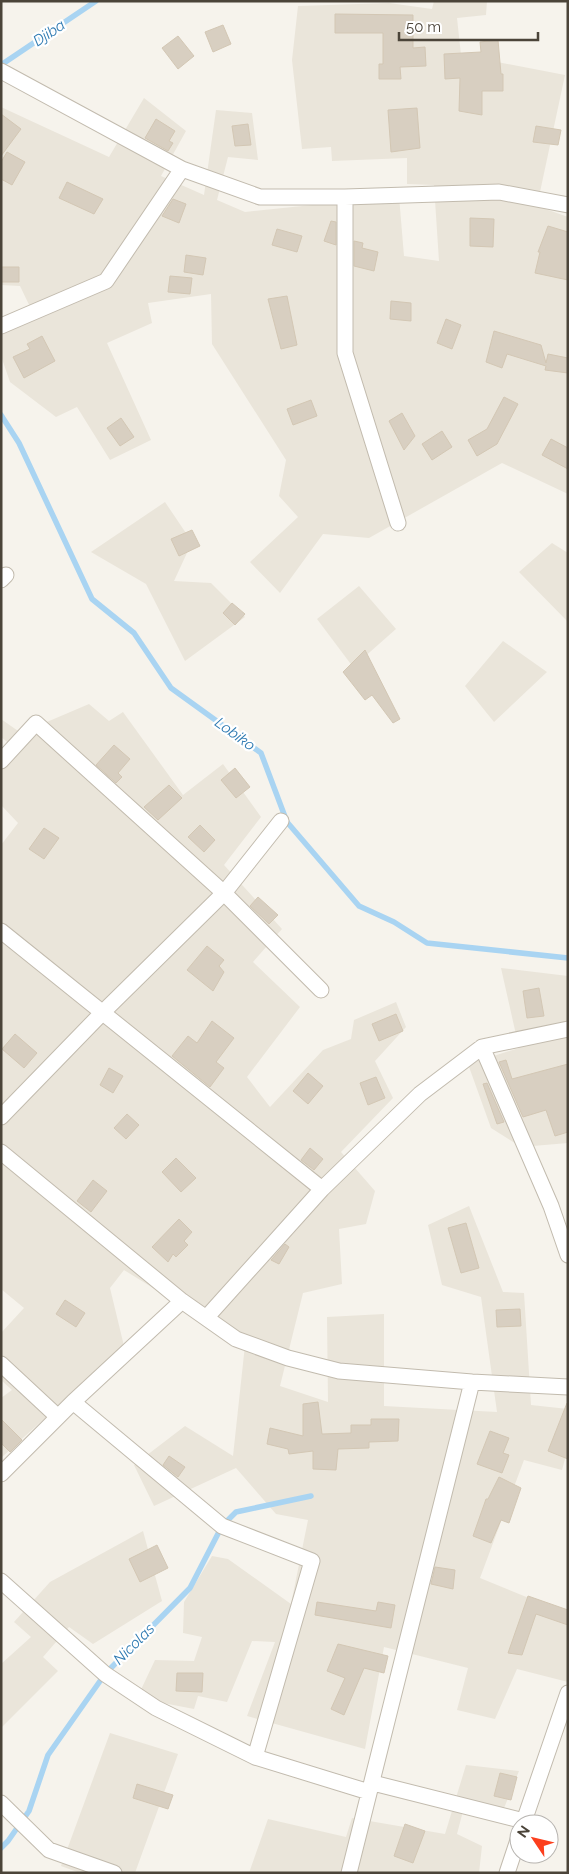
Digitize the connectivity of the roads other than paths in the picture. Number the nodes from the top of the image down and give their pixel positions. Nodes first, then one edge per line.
1 (5, 73) edge
2 (182, 168) junction
3 (345, 197) junction
4 (568, 205) edge
5 (1, 326) edge
6 (398, 523) dead end
7 (1, 761) edge
8 (280, 821) dead end
9 (224, 893) junction
10 (1, 931) edge
11 (321, 990) dead end
12 (102, 1013) junction
13 (568, 1028) edge
14 (482, 1047) junction
15 (1, 1117) edge
16 (1, 1152) edge
17 (322, 1189) junction
18 (568, 1255) edge
19 (182, 1300) junction
20 (206, 1318) junction
21 (1, 1364) edge
22 (472, 1382) junction
23 (568, 1387) edge
24 (73, 1402) junction
25 (58, 1417) junction
26 (1, 1474) edge
27 (1, 1581) edge
28 (568, 1693) edge
29 (255, 1757) junction
30 (371, 1787) junction
31 (1, 1803) edge
32 (527, 1814) edge
33 (509, 1819) edge
34 (114, 1873) edge
35 (349, 1873) edge

1 - 2 street
2 - 3 street
2 - 5 street
3 - 4 street
3 - 6 street
7 - 9 street
8 - 9 street
9 - 11 street
9 - 12 street
10 - 12 street
12 - 15 street
12 - 17 street
13 - 14 street
14 - 17 street
14 - 18 street
16 - 19 street
17 - 20 street
19 - 20 street
19 - 24 street
20 - 22 street
21 - 25 street
22 - 23 street
22 - 30 street
24 - 25 street
24 - 29 street
25 - 26 street
27 - 29 street
28 - 32 street
29 - 30 street
30 - 33 street
30 - 35 street
31 - 34 street

